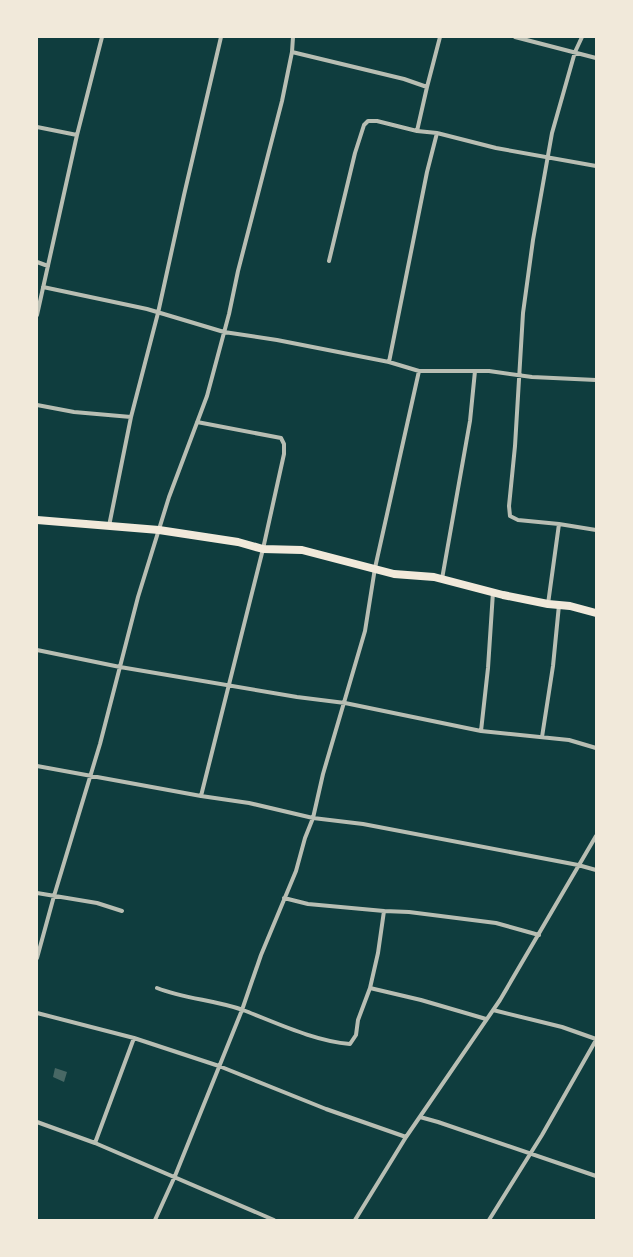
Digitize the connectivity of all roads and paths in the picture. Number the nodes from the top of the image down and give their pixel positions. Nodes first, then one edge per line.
1 (102, 37) edge
2 (220, 37) edge
3 (293, 37) edge
4 (440, 37) edge
5 (515, 37) edge
6 (582, 37) edge
7 (292, 52) junction
8 (575, 52) junction
9 (596, 58) edge
10 (427, 87) junction
11 (37, 127) edge
12 (417, 130) junction
13 (437, 134) junction
14 (76, 136) junction
15 (548, 157) junction
16 (596, 166) edge
17 (329, 261) dead end
18 (37, 262) edge
19 (48, 266) junction
20 (43, 287) junction
21 (158, 313) junction
22 (37, 315) edge
23 (224, 332) junction
24 (389, 362) junction
25 (419, 371) junction
26 (475, 371) junction
27 (520, 375) junction
28 (596, 380) edge
29 (37, 405) edge
30 (131, 417) junction
31 (197, 422) junction
32 (37, 520) edge
33 (559, 524) junction
34 (109, 526) junction
35 (159, 530) junction
36 (596, 530) edge
37 (263, 549) junction
38 (375, 568) junction
39 (442, 579) junction
40 (493, 592) junction
41 (548, 604) junction
42 (559, 604) junction
43 (596, 613) edge
44 (37, 650) edge
45 (120, 667) junction
46 (230, 685) junction
47 (345, 703) junction
48 (481, 730) junction
49 (542, 737) junction
50 (596, 748) edge
51 (37, 766) edge
52 (89, 776) junction
53 (201, 796) junction
54 (313, 818) junction
55 (596, 836) edge
56 (578, 865) junction
57 (596, 870) edge
58 (37, 893) edge
59 (54, 896) junction
60 (284, 898) junction
61 (384, 911) junction
62 (122, 912) dead end
63 (539, 935) junction
64 (37, 958) edge
65 (157, 988) dead end
66 (370, 988) junction
67 (242, 1010) junction
68 (493, 1010) junction
69 (37, 1013) edge
70 (486, 1020) junction
71 (134, 1038) junction
72 (596, 1040) edge
73 (219, 1066) junction
74 (420, 1117) junction
75 (37, 1122) edge
76 (406, 1137) junction
77 (95, 1143) junction
78 (531, 1153) junction
79 (175, 1176) junction
80 (596, 1176) edge
81 (155, 1220) edge
82 (274, 1220) edge
83 (355, 1220) edge
84 (489, 1220) edge

1 - 14 street
2 - 21 street
3 - 7 street
4 - 10 street
5 - 8 street
6 - 8 street
7 - 10 street
7 - 23 street
8 - 9 street
8 - 15 street
10 - 12 street
11 - 14 street
12 - 13 street
12 - 17 street
13 - 15 street
13 - 24 street
14 - 19 street
15 - 16 street
15 - 27 street
18 - 19 street
19 - 20 street
20 - 21 street
20 - 22 street
21 - 23 street
21 - 30 street
23 - 24 street
23 - 31 street
24 - 25 street
25 - 26 street
25 - 38 street
26 - 27 street
26 - 39 street
27 - 28 street
27 - 33 street
29 - 30 street
30 - 34 street
31 - 35 street
31 - 37 street
32 - 34 main road
33 - 36 street
33 - 41 street
34 - 35 main road
35 - 37 main road
35 - 45 street
37 - 38 main road
37 - 46 street
38 - 39 main road
38 - 47 street
39 - 40 main road
40 - 41 main road
40 - 48 street
41 - 42 main road
42 - 43 main road
42 - 49 street
44 - 45 street
45 - 46 street
45 - 52 street
46 - 47 street
46 - 53 street
47 - 48 street
47 - 54 street
48 - 49 street
49 - 50 street
51 - 52 street
52 - 53 street
52 - 59 street
53 - 54 street
54 - 56 street
54 - 60 street
55 - 56 street
56 - 57 street
56 - 63 street
58 - 59 street
59 - 62 street
59 - 64 street
60 - 61 street
60 - 67 street
61 - 63 street
61 - 66 street
63 - 68 street
65 - 67 street
66 - 67 street
66 - 70 street
67 - 73 street
68 - 70 street
68 - 72 street
69 - 71 street
70 - 74 street
71 - 73 street
71 - 77 street
72 - 78 street
73 - 76 street
73 - 79 street
74 - 76 street
74 - 78 street
75 - 77 street
76 - 83 street
77 - 79 street
78 - 80 street
78 - 84 street
79 - 81 street
79 - 82 street

